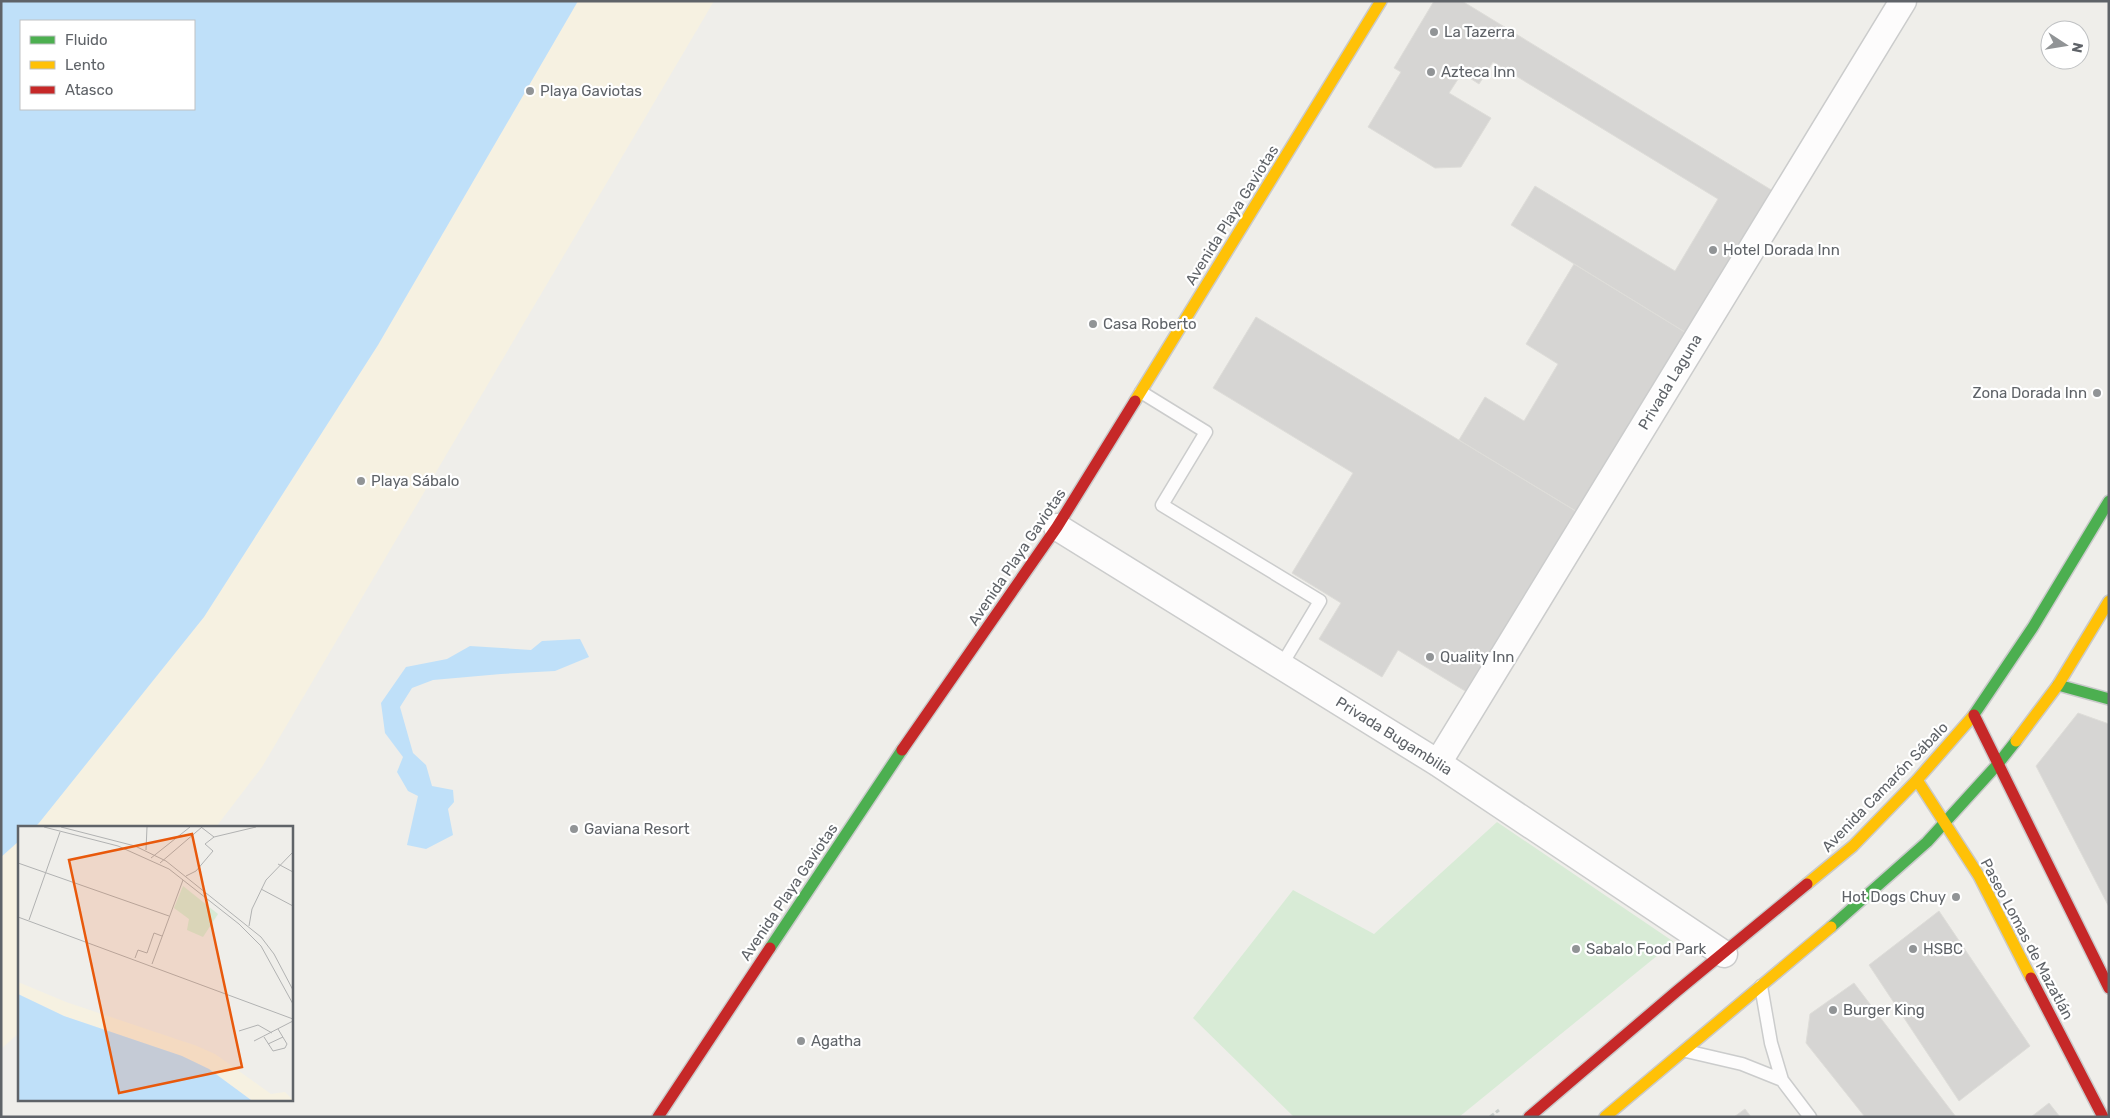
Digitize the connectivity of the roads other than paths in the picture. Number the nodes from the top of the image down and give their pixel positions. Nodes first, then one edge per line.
1 (1381, 1) edge
2 (1903, 1) edge
3 (1141, 392) junction
4 (2109, 501) edge
5 (1057, 527) junction
6 (2109, 601) edge
7 (1281, 666) junction
8 (2058, 685) junction
9 (2109, 699) edge
10 (1974, 715) junction
11 (1438, 763) junction
12 (1997, 765) junction
13 (1918, 780) junction
14 (1945, 823) junction
15 (1724, 954) junction
16 (1760, 986) junction
17 (2109, 988) edge
18 (1683, 1050) junction
19 (1782, 1080) junction
20 (658, 1117) edge
21 (1529, 1117) edge
22 (1605, 1117) edge
23 (1810, 1117) edge
24 (2103, 1117) edge

1 - 3 street, Avenida Playa Gaviotas
2 - 11 street, Privada Laguna
3 - 5 street, Avenida Playa Gaviotas
3 - 7 lane
4 - 10 street, Avenida Camarón Sábalo
5 - 7 street, Privada Bugambilia
5 - 20 street, Avenida Playa Gaviotas
6 - 8 street
7 - 11 street, Privada Bugambilia
8 - 9 street
8 - 12 street
10 - 12 street
10 - 13 street, Avenida Camarón Sábalo
11 - 15 street, Privada Bugambilia
12 - 14 street
12 - 17 street
13 - 14 street, Paseo Lomas de Mazatlán
13 - 15 street, Avenida Camarón Sábalo
14 - 16 street
14 - 24 street, Paseo Lomas de Mazatlán
15 - 21 street, Avenida Camarón Sábalo
16 - 18 street
16 - 19 lane
18 - 19 lane
18 - 22 street
19 - 23 lane

